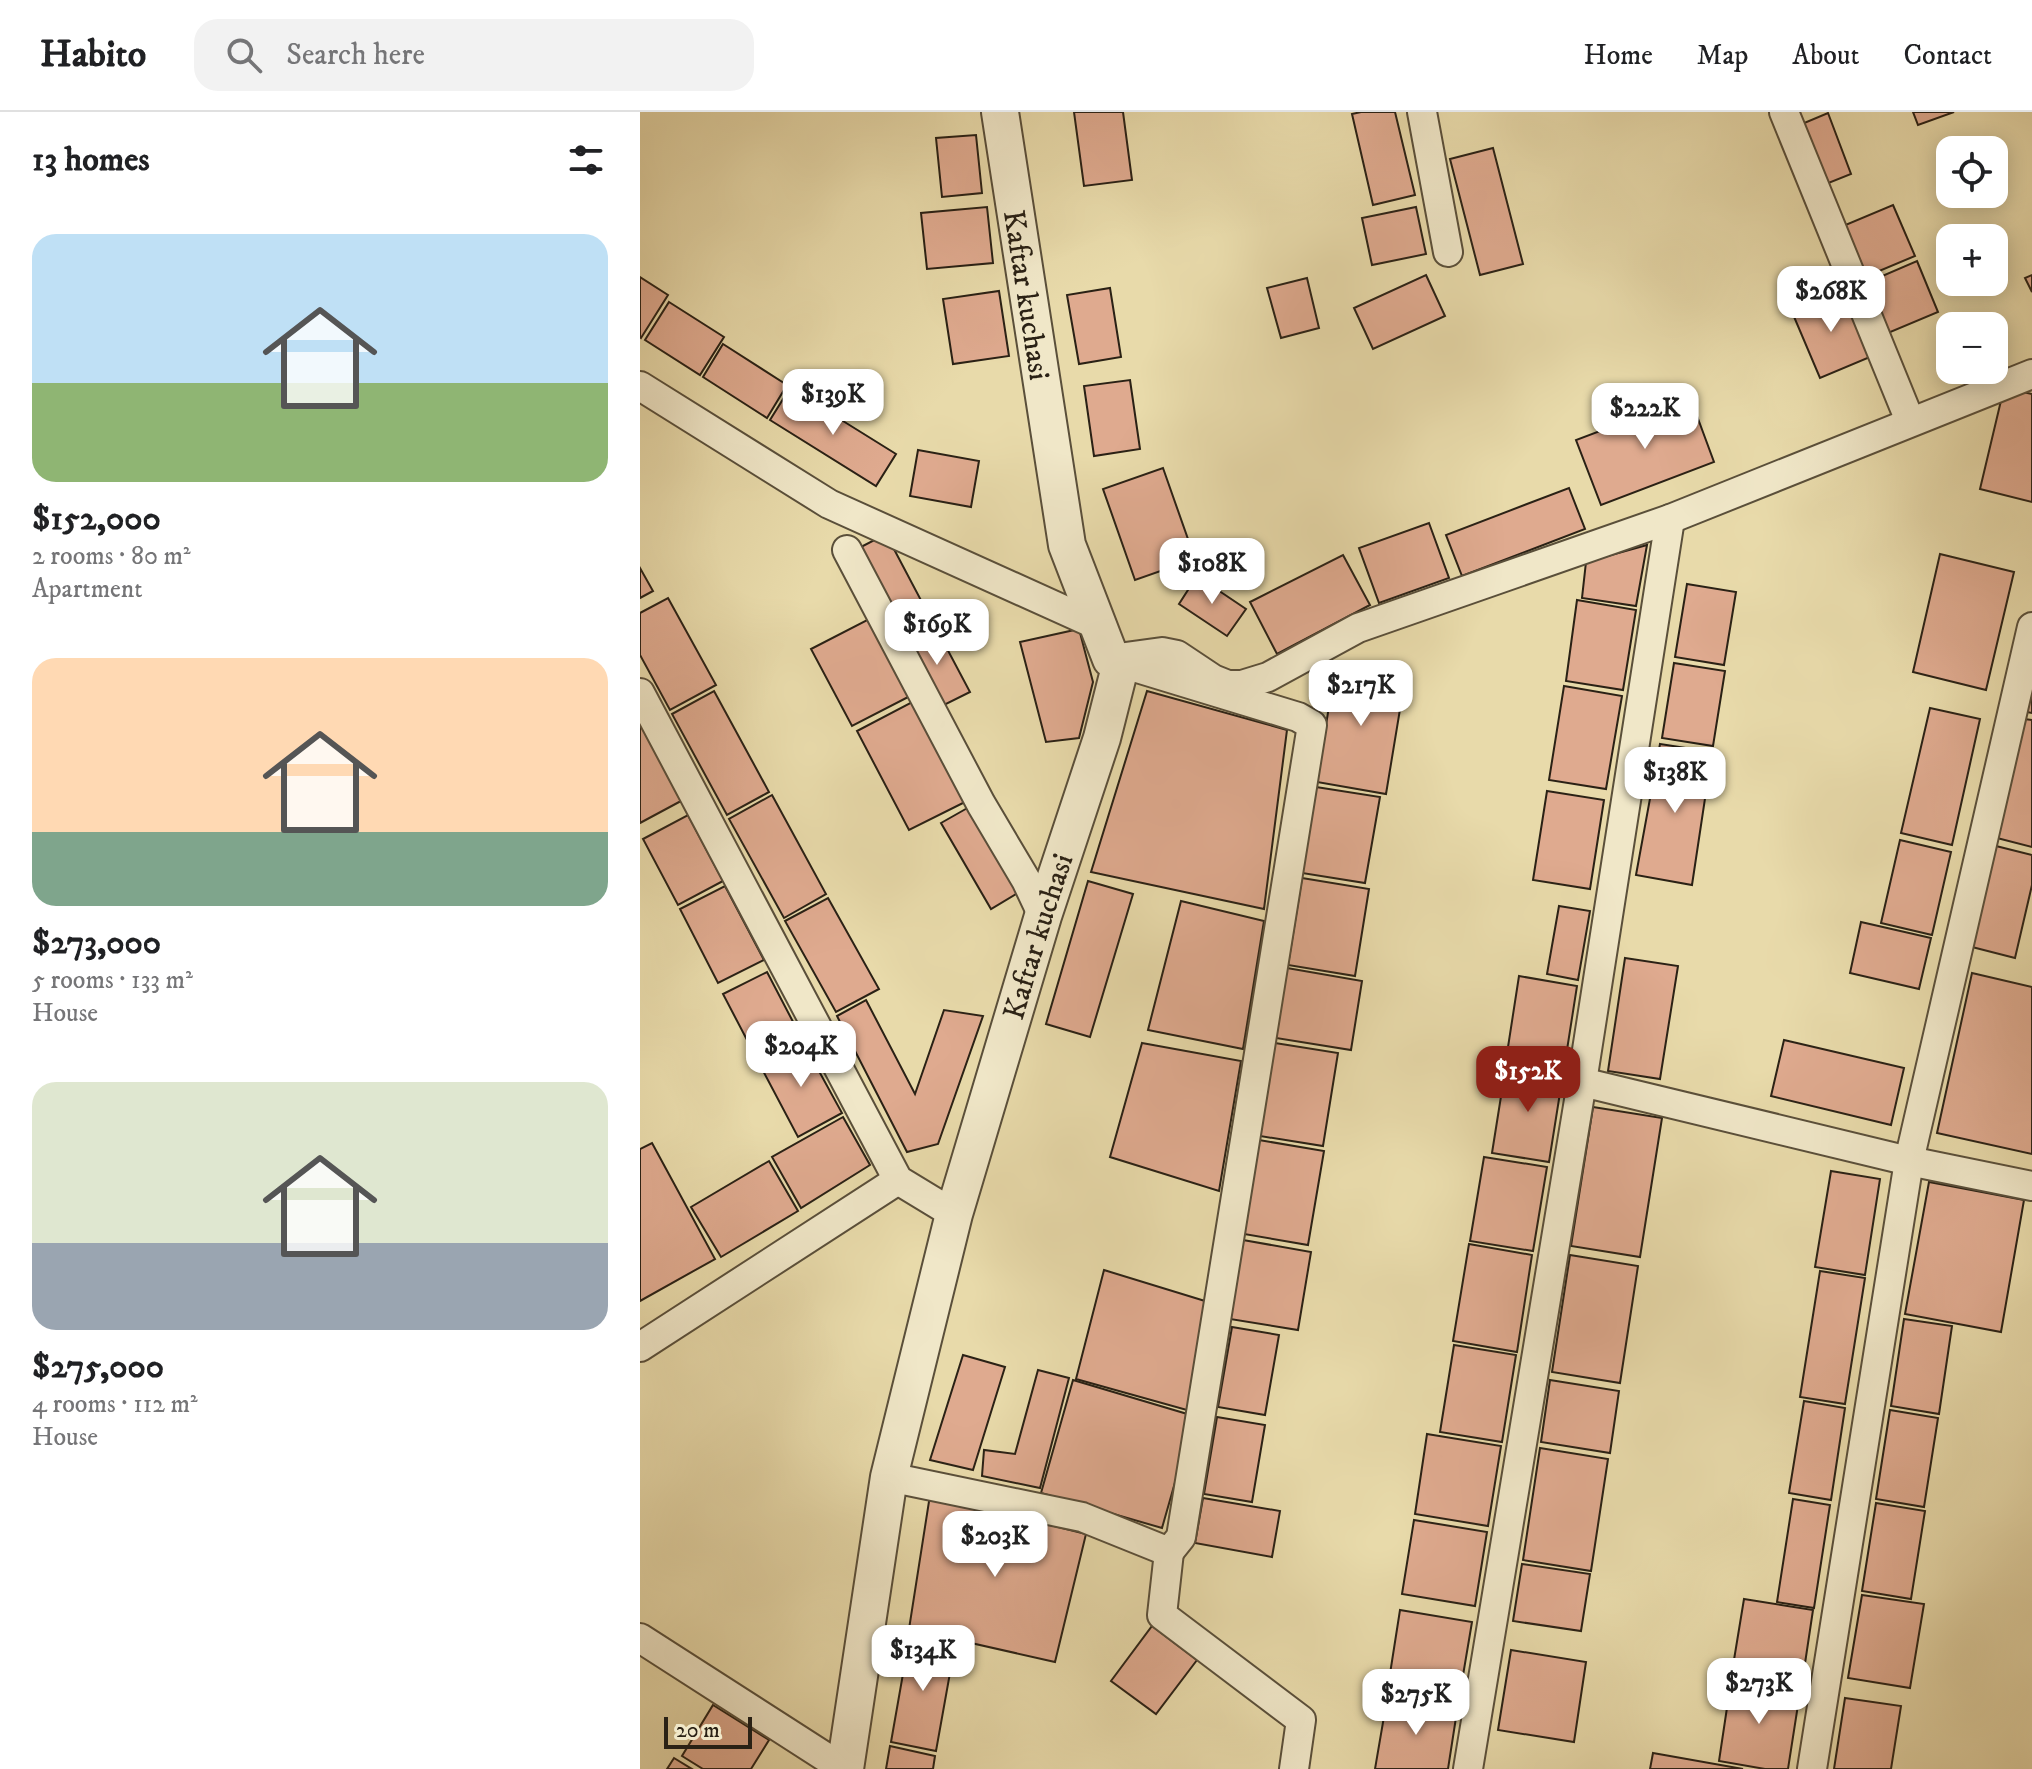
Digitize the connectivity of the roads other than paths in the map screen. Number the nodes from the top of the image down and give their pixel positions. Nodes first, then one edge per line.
1 (1000, 112) edge
2 (1422, 112) edge
3 (1784, 112) edge
4 (1448, 252) dead end
5 (2032, 374) edge
6 (640, 386) edge
7 (1910, 421) junction
8 (1670, 519) junction
9 (847, 550) dead end
10 (1097, 625) junction
11 (2032, 627) edge
12 (1116, 661) junction
13 (640, 693) edge
14 (1043, 916) junction
15 (1582, 1082) junction
16 (1909, 1161) junction
17 (898, 1180) junction
18 (2032, 1186) edge
19 (954, 1214) junction
20 (640, 1347) edge
21 (889, 1477) junction
22 (1169, 1552) junction
23 (640, 1638) edge
24 (845, 1769) edge
25 (1294, 1769) edge
26 (1468, 1769) edge
27 (1812, 1769) edge

1 - 10 street, Kaftar kuchasi
2 - 4 street
3 - 7 street
5 - 7 street
6 - 10 street
7 - 8 street
8 - 12 street
8 - 15 street
9 - 14 street
10 - 12 street, Kaftar kuchasi
11 - 16 street
12 - 14 street, Kaftar kuchasi
12 - 22 street
13 - 17 street
14 - 19 street, Kaftar kuchasi
15 - 16 street
15 - 26 street
16 - 18 street
16 - 27 street
17 - 19 street
17 - 20 street
19 - 21 street, Kaftar kuchasi
21 - 22 street
21 - 24 street, Kaftar kuchasi
22 - 25 street
23 - 24 street

